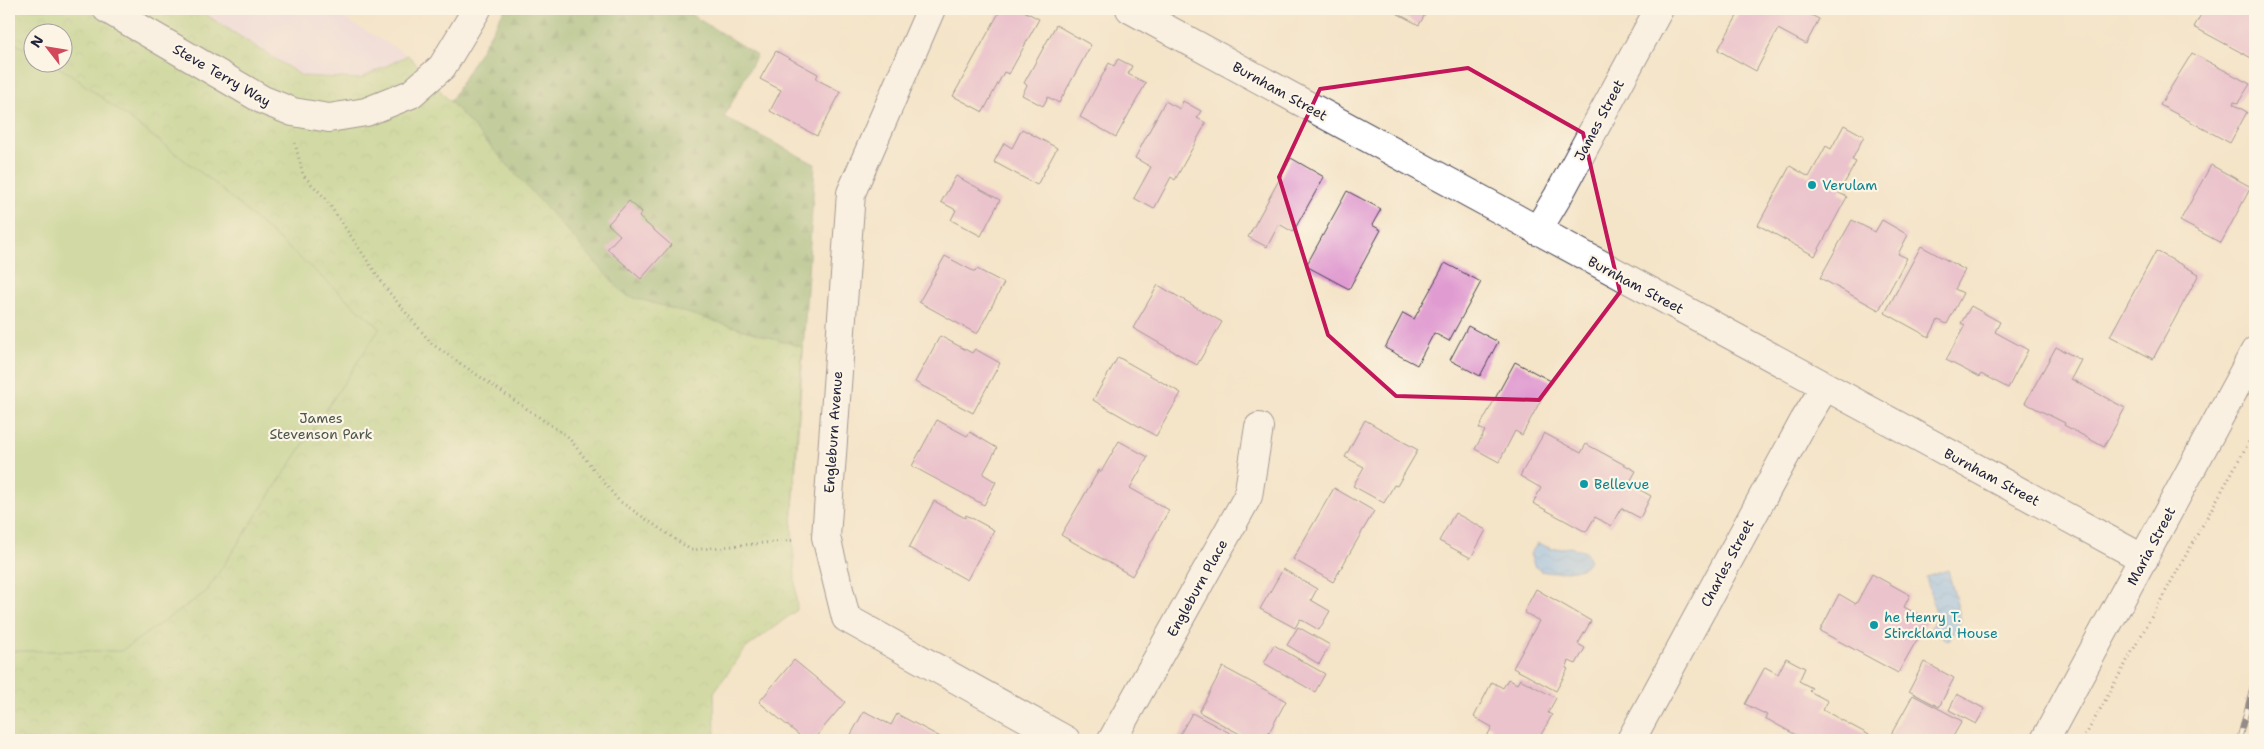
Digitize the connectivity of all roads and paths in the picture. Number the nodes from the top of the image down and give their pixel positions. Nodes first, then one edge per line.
1 (107, 9) edge
2 (477, 9) edge
3 (931, 9) edge
4 (1130, 9) edge
5 (1659, 9) edge
6 (293, 112) junction
7 (1537, 231) junction
8 (2255, 351) edge
9 (1824, 387) junction
10 (1260, 427) dead end
11 (2255, 431) edge
12 (826, 537) junction
13 (2144, 559) junction
14 (1066, 740) edge
15 (1112, 740) edge
16 (1631, 740) edge
17 (2045, 740) edge
18 (2083, 740) edge

1 - 6 street, Steve Terry Way
2 - 6 street, Steve Terry Way
3 - 12 street, Engleburn Avenue
4 - 7 street, Burnham Street
5 - 7 street, James Street
6 - 12 path
7 - 9 street, Burnham Street
8 - 13 street, Maria Street
9 - 13 street, Burnham Street
9 - 16 street, Charles Street
10 - 15 street, Engleburn Place
11 - 18 path
12 - 14 street, Engleburn Avenue
13 - 17 street, Maria Street

